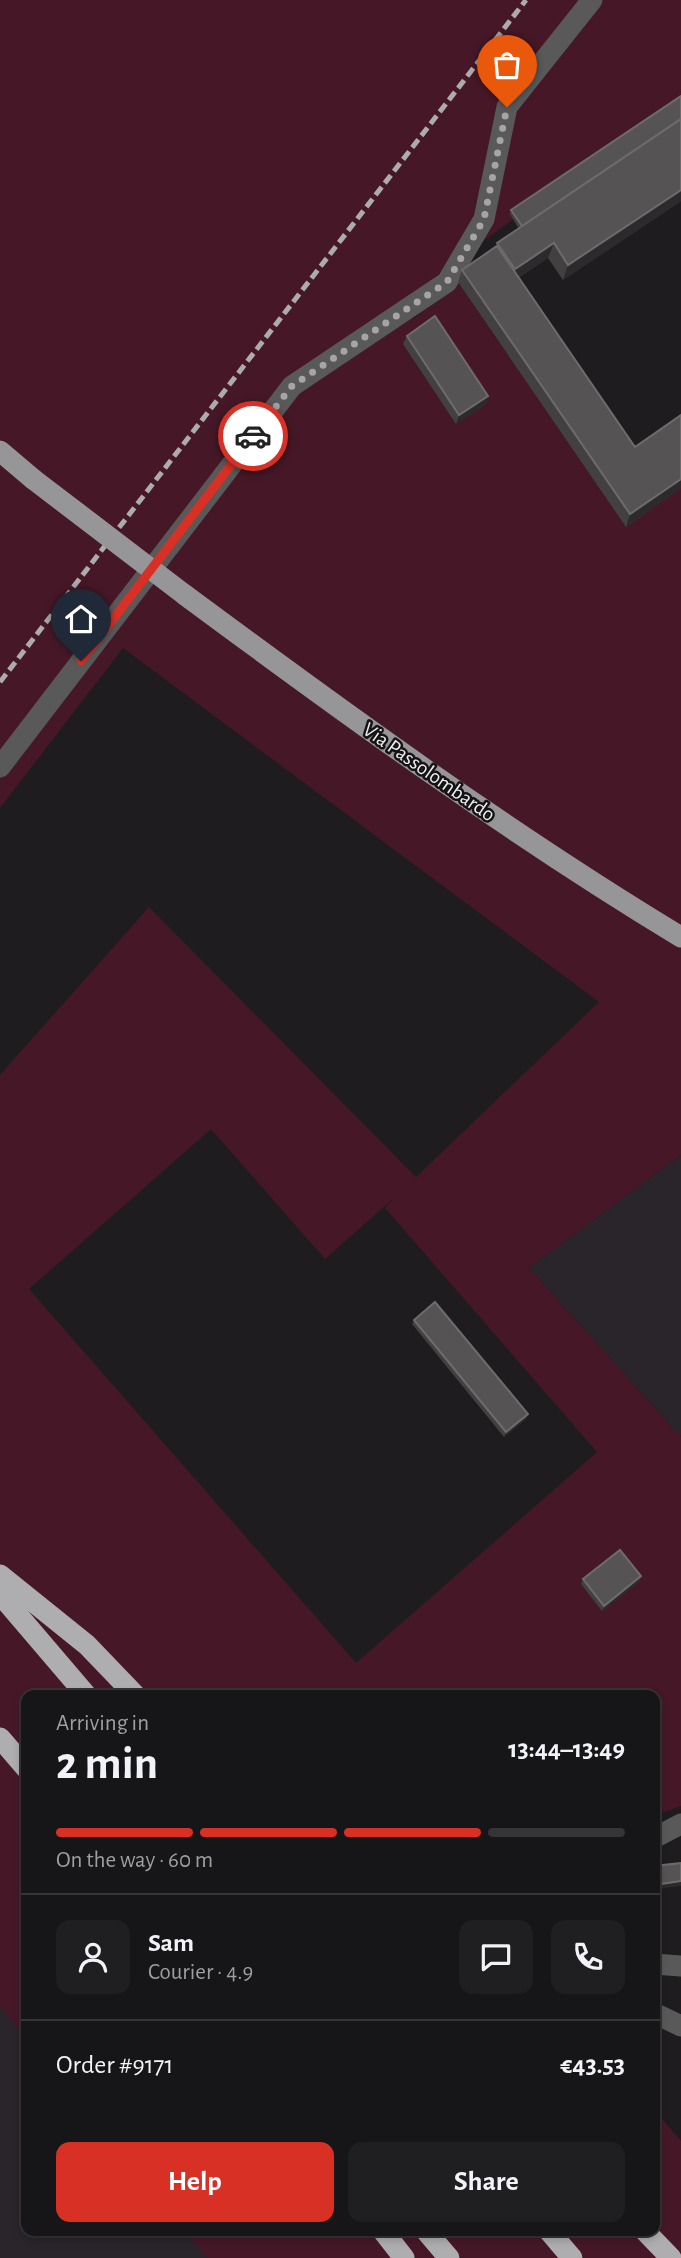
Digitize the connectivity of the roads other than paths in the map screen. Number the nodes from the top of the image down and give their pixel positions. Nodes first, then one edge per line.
1 (592, 0) edge
2 (0, 452) edge
3 (0, 767) edge
4 (681, 937) edge
5 (0, 1575) edge
6 (0, 1594) edge
7 (83, 1690) edge
8 (130, 1690) edge
9 (0, 1738) edge
10 (21, 1762) edge
11 (681, 1824) edge
12 (660, 1835) edge
13 (660, 1964) edge
14 (681, 1966) edge
15 (660, 2016) edge
16 (681, 2025) edge
17 (387, 2236) edge
18 (430, 2236) edge
19 (553, 2236) edge
20 (650, 2236) edge
21 (404, 2258) edge
22 (449, 2258) edge
23 (572, 2258) edge
24 (671, 2258) edge

1 - 3 lane
2 - 4 main road, Via Passolombardo, bridge
5 - 8 highway
6 - 7 highway
9 - 10 highway
11 - 12 lane
13 - 14 lane
15 - 16 lane
17 - 21 highway
18 - 22 highway
19 - 23 highway
20 - 24 highway

